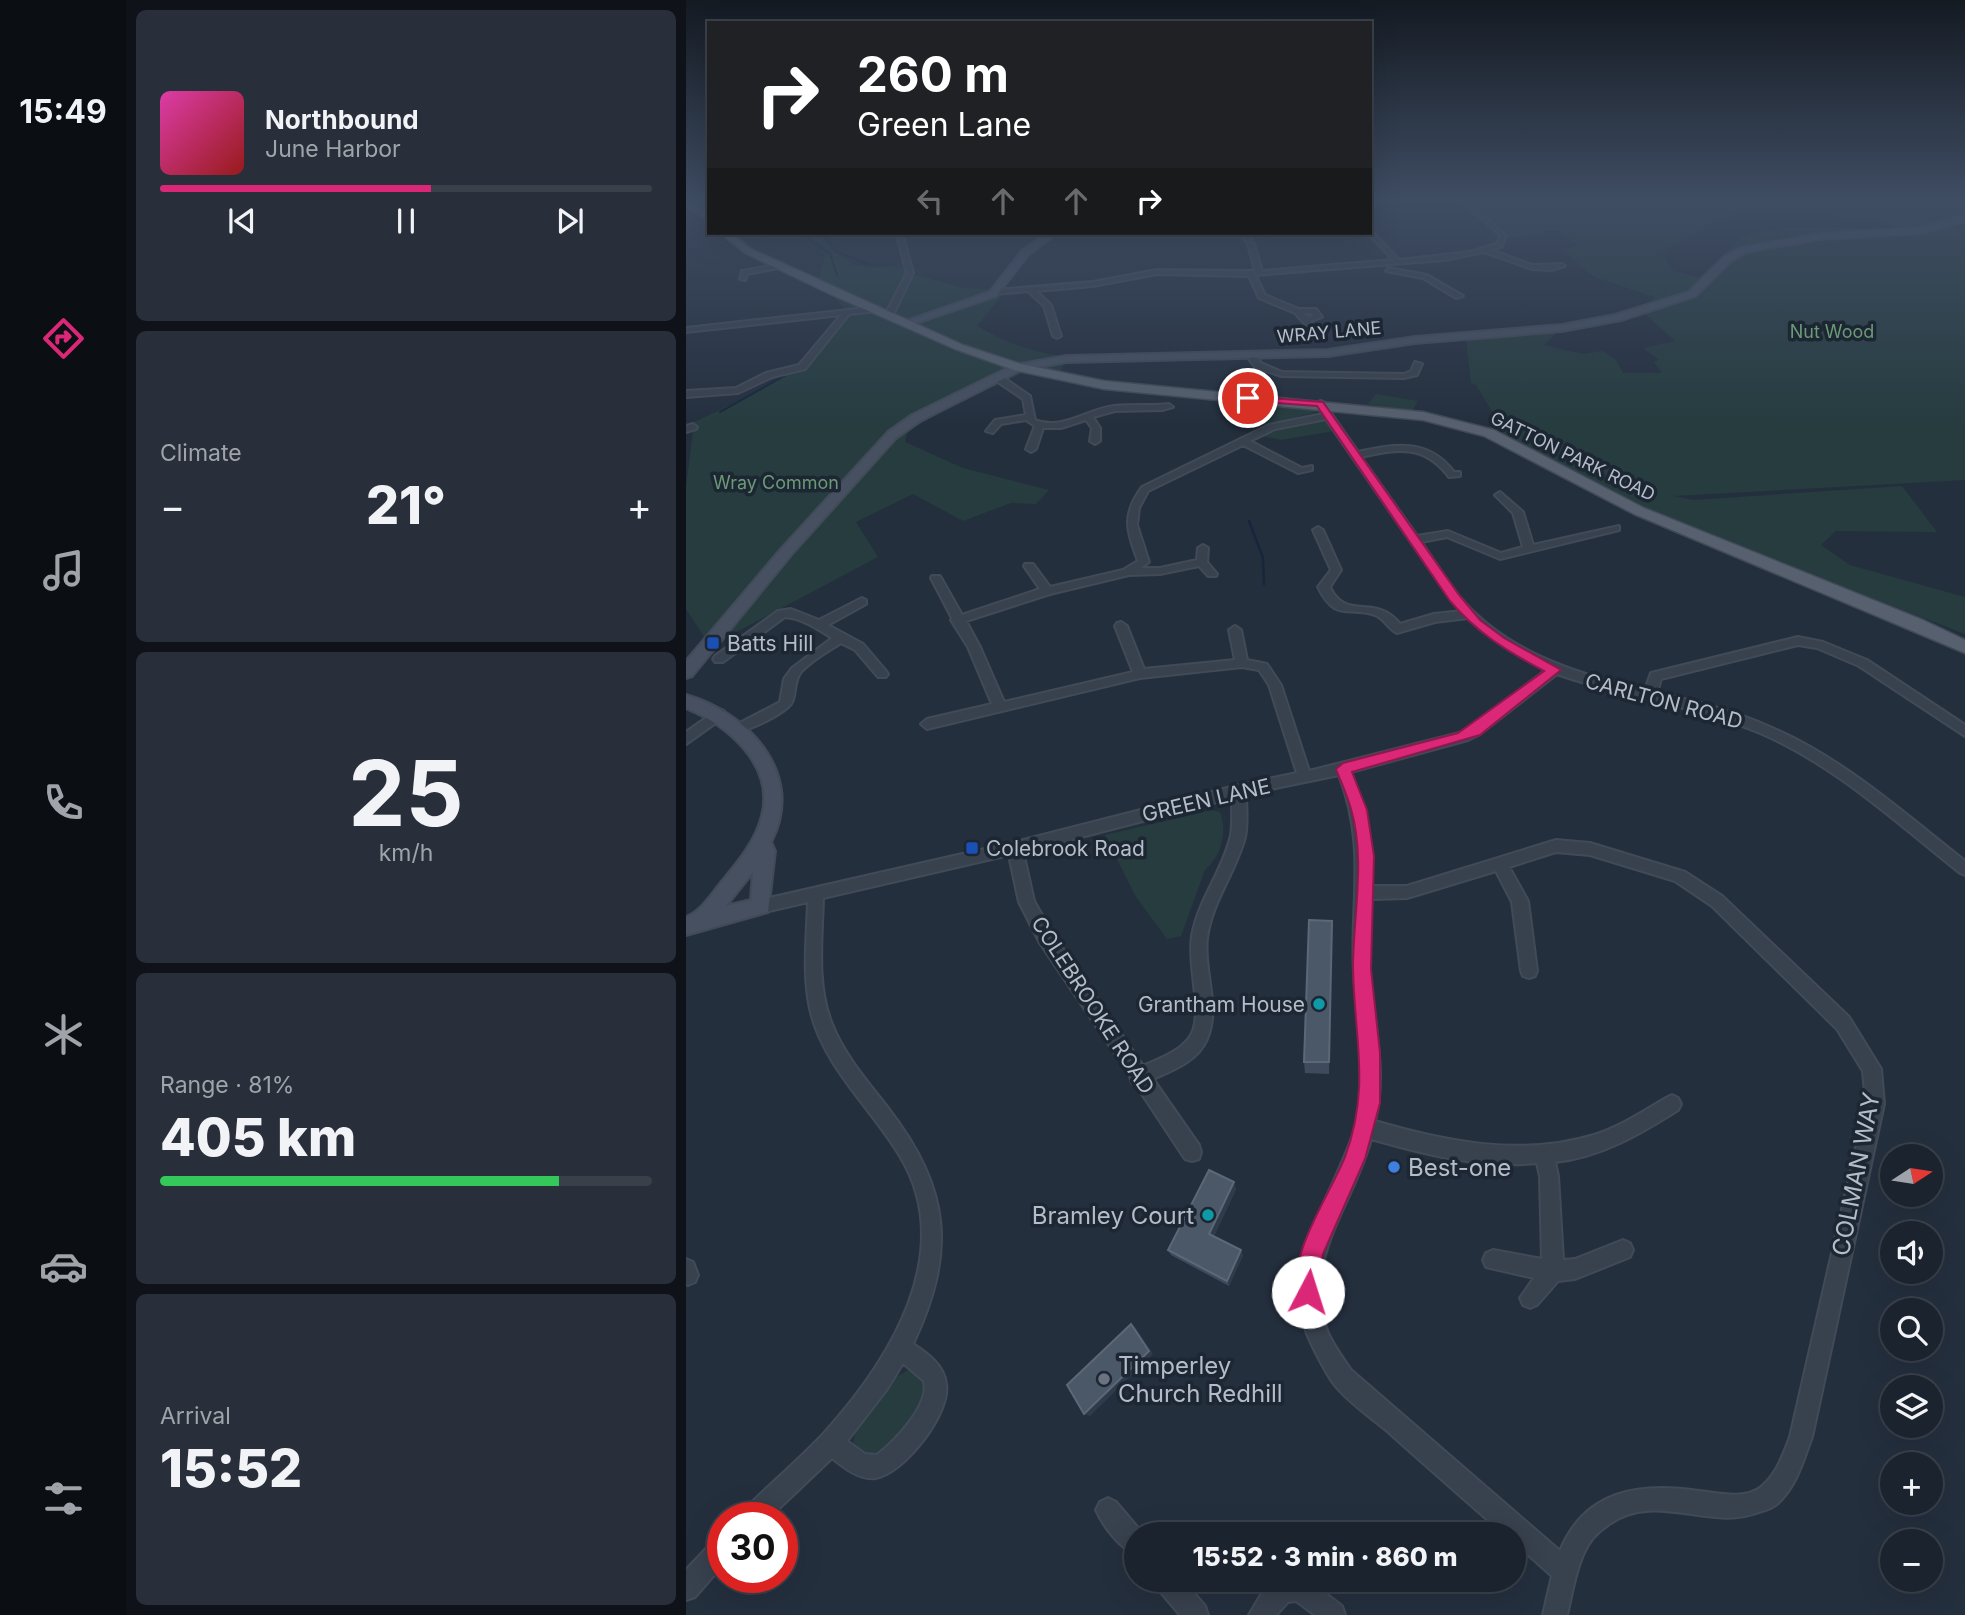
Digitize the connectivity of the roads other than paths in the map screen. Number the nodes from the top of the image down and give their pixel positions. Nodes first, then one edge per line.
1 (744, 275) edge
2 (801, 275) edge
3 (909, 275) edge
4 (1008, 275) edge
5 (1139, 275) edge
6 (1256, 275) edge
7 (1421, 275) edge
8 (1713, 275) edge
9 (743, 279) dead end
10 (1031, 290) junction
11 (996, 292) junction
12 (1459, 296) dead end
13 (876, 309) junction
14 (1298, 311) junction
15 (847, 312) junction
16 (889, 315) junction
17 (1306, 320) junction
18 (906, 323) junction
19 (686, 330) edge
20 (1057, 336) dead end
21 (1317, 336) dead end
22 (1251, 356) junction
23 (1048, 361) junction
24 (1418, 364) dead end
25 (1018, 367) junction
26 (1037, 371) junction
27 (998, 378) junction
28 (686, 394) edge
29 (1320, 404) junction
30 (1169, 407) dead end
31 (1328, 416) junction
32 (1029, 417) junction
33 (1089, 418) junction
34 (1039, 426) junction
35 (990, 431) dead end
36 (1095, 441) dead end
37 (1244, 441) junction
38 (1440, 446) dead end
39 (1031, 449) dead end
40 (1424, 451) junction
41 (1356, 455) junction
42 (1459, 469) dead end
43 (1302, 471) dead end
44 (1500, 495) dead end
45 (1615, 528) dead end
46 (1318, 530) dead end
47 (1415, 540) junction
48 (1203, 548) dead end
49 (1529, 550) junction
50 (1144, 562) junction
51 (1202, 562) junction
52 (1029, 566) dead end
53 (1160, 571) junction
54 (1127, 572) junction
55 (1212, 574) dead end
56 (936, 578) dead end
57 (1047, 591) junction
58 (862, 602) dead end
59 (1468, 614) junction
60 (957, 620) junction
61 (820, 625) junction
62 (1121, 626) dead end
63 (1235, 630) dead end
64 (840, 638) junction
65 (1965, 647) edge
66 (719, 659) dead end
67 (1242, 663) junction
68 (1554, 670) junction
69 (686, 672) edge
70 (882, 674) dead end
71 (1140, 674) junction
72 (1650, 697) junction
73 (686, 701) edge
74 (1000, 708) junction
75 (719, 713) junction
76 (927, 724) dead end
77 (741, 728) junction
78 (1965, 731) edge
79 (686, 739) edge
80 (1343, 769) junction
81 (1306, 778) junction
82 (1239, 790) junction
83 (762, 844) junction
84 (1015, 848) junction
85 (1499, 863) junction
86 (1965, 869) edge
87 (1365, 892) junction
88 (808, 897) junction
89 (761, 906) junction
90 (693, 924) edge
91 (1529, 971) dead end
92 (1138, 1077) junction
93 (1672, 1104) dead end
94 (1366, 1128) junction
95 (1192, 1152) dead end
96 (1544, 1153) junction
97 (1623, 1250) dead end
98 (1493, 1260) dead end
99 (1553, 1271) junction
100 (1530, 1298) dead end
101 (899, 1348) junction
102 (831, 1442) junction
103 (769, 1502) edge
104 (1108, 1510) dead end
105 (1124, 1529) edge
106 (707, 1565) edge
107 (1566, 1572) junction
108 (686, 1588) edge
109 (1177, 1592) edge
110 (1196, 1615) edge
111 (1261, 1615) edge
112 (1333, 1615) edge
113 (1555, 1615) edge

1 - 9 street
2 - 13 main road, GATTON PARK ROAD
3 - 16 street
4 - 11 street
5 - 10 street
6 - 14 street
7 - 12 street
8 - 22 street, WRAY LANE
10 - 11 street
10 - 20 street
11 - 18 street
13 - 15 street
13 - 16 main road, GATTON PARK ROAD
14 - 17 street
14 - 17 street
15 - 19 street
15 - 28 street
16 - 18 main road, GATTON PARK ROAD
17 - 21 street
18 - 25 main road, GATTON PARK ROAD
22 - 23 street, WRAY LANE
22 - 24 street
23 - 25 street, WRAY LANE
23 - 26 street
25 - 26 main road, GATTON PARK ROAD
25 - 27 street
26 - 29 main road, GATTON PARK ROAD
27 - 32 street
27 - 69 street
29 - 31 street, CARLTON ROAD
29 - 65 main road, GATTON PARK ROAD
30 - 33 street
31 - 37 street
31 - 41 street, CARLTON ROAD
32 - 34 street
32 - 35 street
33 - 34 street
33 - 36 street
34 - 39 street
37 - 43 street
37 - 50 street
38 - 40 street
40 - 41 street
40 - 42 street
41 - 47 street, CARLTON ROAD
44 - 49 street
45 - 49 street
46 - 59 street
47 - 49 street
47 - 59 street, CARLTON ROAD
48 - 51 street
50 - 53 street
50 - 54 street
51 - 53 street
51 - 55 street
52 - 57 street
53 - 54 street
54 - 57 street
56 - 60 street
57 - 60 street
58 - 61 street
59 - 68 street, CARLTON ROAD
60 - 74 street
61 - 64 street
61 - 66 street
62 - 71 street
63 - 67 street
64 - 70 street
64 - 77 street
67 - 71 street
67 - 81 street
68 - 72 street, CARLTON ROAD
68 - 80 street, GREEN LANE
71 - 74 street
72 - 78 street
72 - 86 street, CARLTON ROAD
73 - 75 street
74 - 76 street
75 - 77 street
75 - 79 street
77 - 83 street
80 - 81 street, GREEN LANE
80 - 87 street
81 - 82 street, GREEN LANE
82 - 84 street, GREEN LANE
82 - 92 street
83 - 89 street
83 - 90 street
84 - 88 street, GREEN LANE
84 - 92 street, COLEBROOKE ROAD
85 - 87 street, COLMAN WAY
85 - 91 street
85 - 107 street, COLMAN WAY
87 - 94 street
88 - 89 street
88 - 101 street
89 - 90 street
92 - 95 street, COLEBROOKE ROAD
93 - 96 street
94 - 96 street
94 - 107 street
96 - 99 street
97 - 99 street
98 - 99 street
99 - 100 street
101 - 102 street
101 - 102 street
102 - 103 street
104 - 105 street
106 - 108 street
107 - 113 street, COLMAN WAY
109 - 110 street
111 - 112 street

